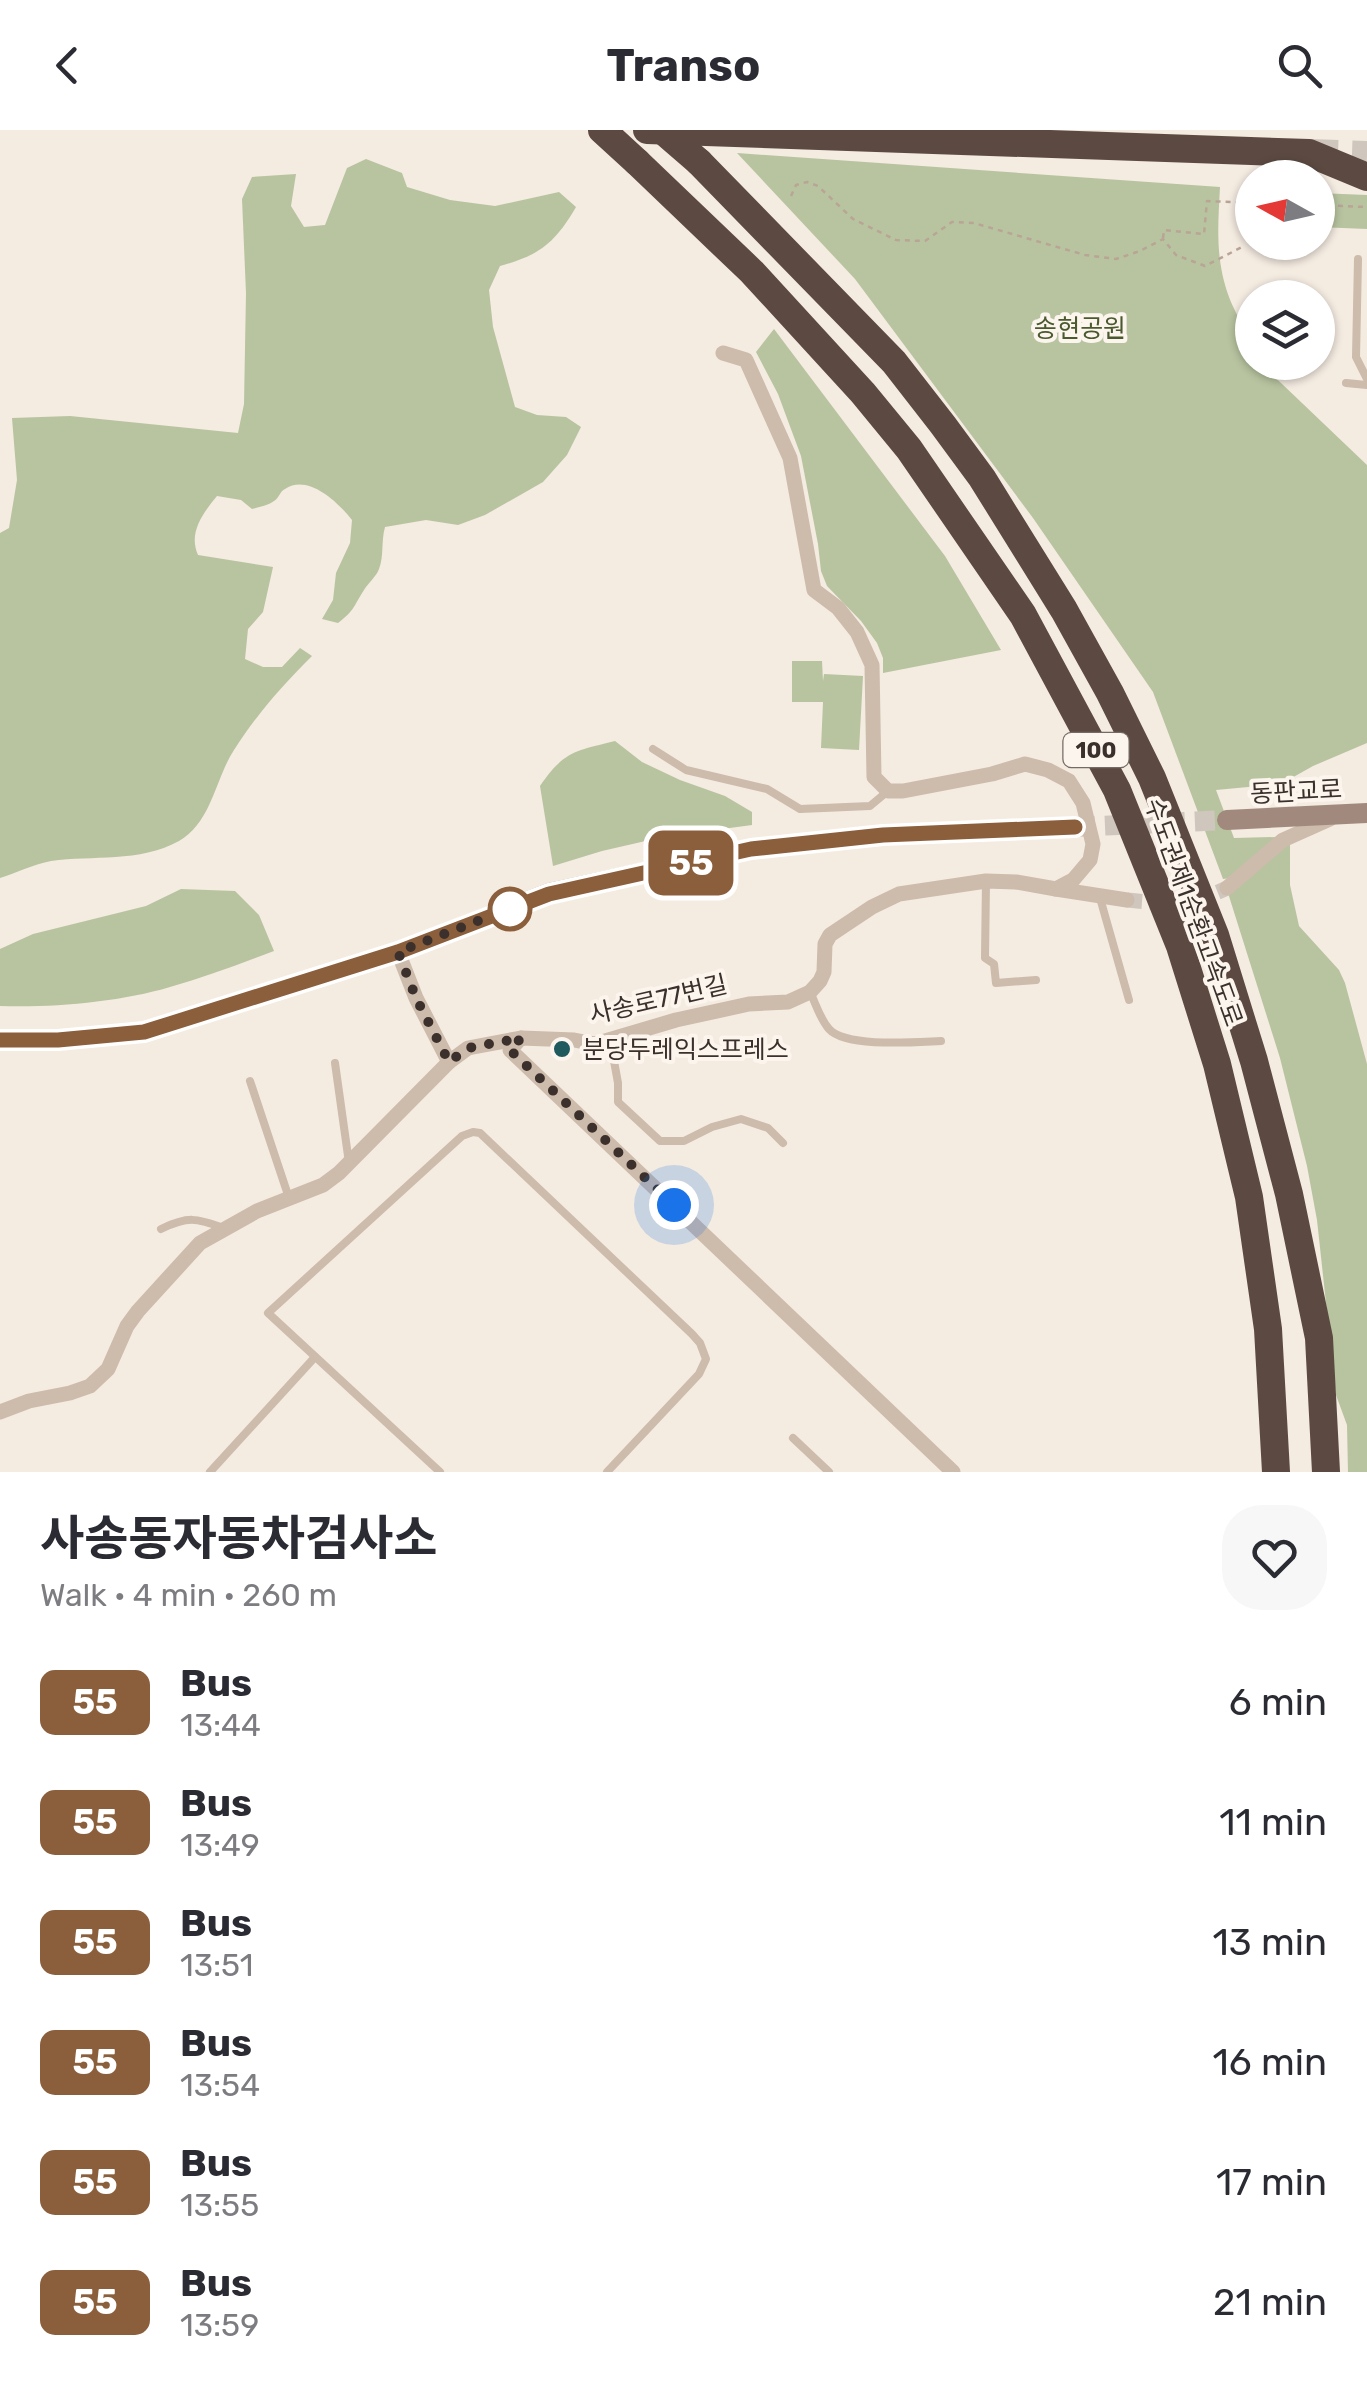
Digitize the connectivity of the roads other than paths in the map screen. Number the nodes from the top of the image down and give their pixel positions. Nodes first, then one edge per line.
1 (602, 130) edge
2 (648, 130) edge
3 (662, 130) edge
4 (1367, 177) edge
5 (1358, 259) dead end
6 (723, 353) dead end
7 (1346, 382) dead end
8 (1367, 382) edge
9 (652, 749) dead end
10 (888, 791) junction
11 (800, 809) junction
12 (1365, 813) edge
13 (1228, 820) tunnel mouth
14 (806, 822) dead end
15 (1084, 833) junction
16 (986, 881) junction
17 (1056, 888) junction
18 (1227, 888) tunnel mouth
19 (1100, 898) junction
20 (1127, 900) tunnel mouth
21 (398, 952) junction
22 (1036, 980) dead end
23 (810, 992) junction
24 (1129, 1000) dead end
25 (521, 1038) junction
26 (0, 1040) edge
27 (610, 1040) junction
28 (941, 1041) dead end
29 (449, 1062) junction
30 (335, 1064) dead end
31 (250, 1082) dead end
32 (783, 1143) dead end
33 (349, 1163) junction
34 (289, 1198) junction
35 (224, 1228) junction
36 (161, 1229) dead end
37 (316, 1357) junction
38 (0, 1412) edge
39 (793, 1438) dead end
40 (210, 1472) edge
41 (440, 1472) edge
42 (607, 1472) edge
43 (830, 1472) edge
44 (953, 1472) edge
45 (1276, 1472) edge
46 (1326, 1472) edge

1 - 45 highway, 수도권제1순환고속도로 / 100, bridge
2 - 4 highway
3 - 46 highway, 수도권제1순환고속도로 / 100, bridge
5 - 8 lane
6 - 10 street
7 - 8 lane
9 - 11 lane
10 - 11 lane
10 - 15 street
11 - 14 lane
12 - 13 main road, 동판교로
12 - 18 street
15 - 17 street
15 - 21 main road
16 - 17 street
16 - 22 lane
16 - 23 street
17 - 19 street
19 - 20 street
19 - 24 lane
21 - 26 main road
21 - 29 street
23 - 27 street, 사송로77번길
23 - 28 lane
25 - 27 street, 사송로77번길
25 - 29 street, 사송로77번길
25 - 44 street
27 - 32 lane
29 - 33 street, 사송로77번길
30 - 33 lane
31 - 34 lane
33 - 34 street, 사송로77번길
34 - 35 street, 사송로77번길
35 - 36 lane
35 - 38 street, 사송로77번길
37 - 40 lane
37 - 41 lane
37 - 42 lane
39 - 43 lane

